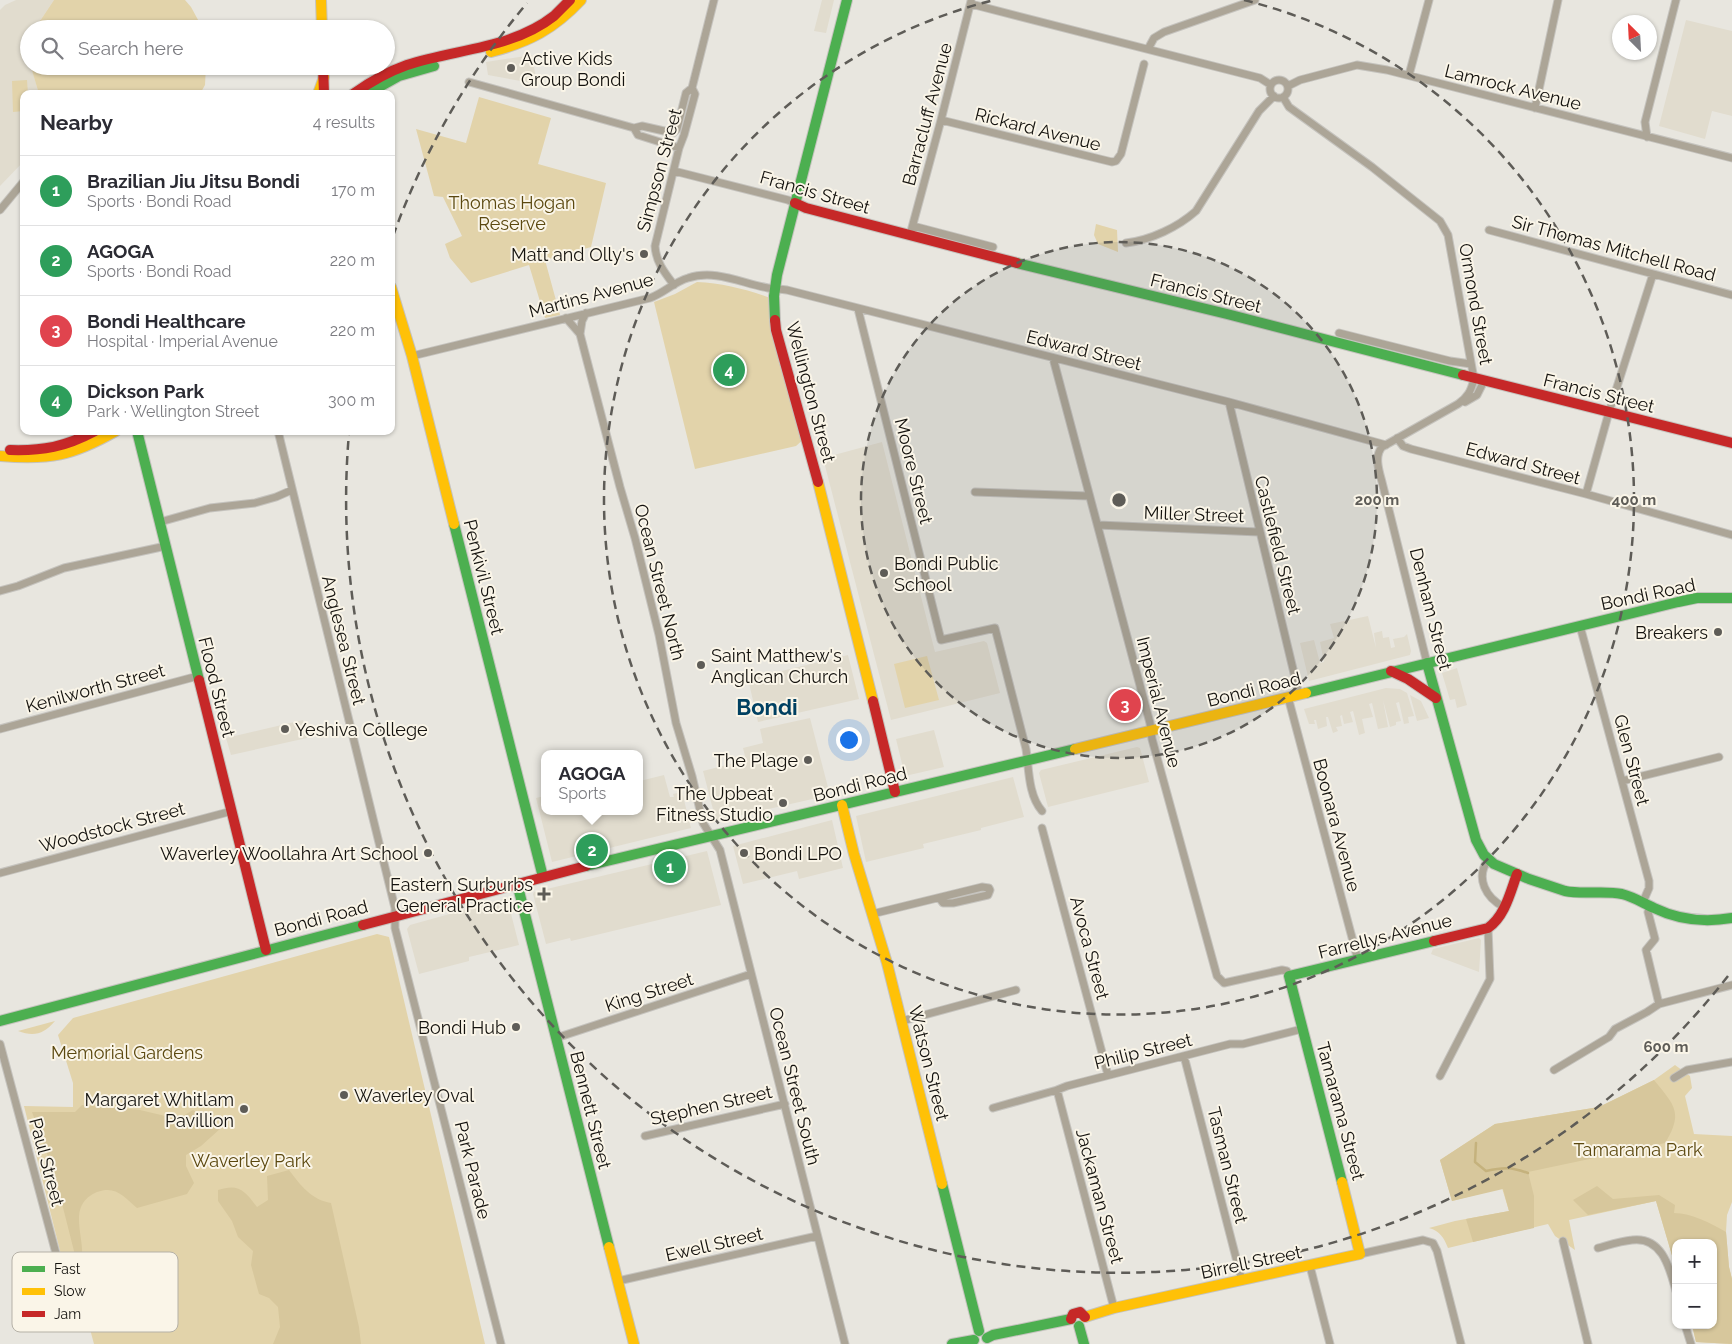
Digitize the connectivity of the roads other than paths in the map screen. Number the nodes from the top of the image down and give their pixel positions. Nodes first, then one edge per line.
1 (321, 0) edge
2 (570, 0) edge
3 (581, 0) edge
4 (714, 0) edge
5 (847, 0) edge
6 (1255, 0) edge
7 (1429, 0) edge
8 (1558, 0) edge
9 (1676, 0) edge
10 (971, 2) edge
11 (322, 20) edge
12 (1148, 49) junction
13 (1144, 64) dead end
14 (395, 70) edge
15 (323, 75) edge
16 (324, 75) edge
17 (383, 75) edge
18 (1409, 76) junction
19 (469, 82) dead end
20 (1271, 85) junction
21 (1288, 86) junction
22 (692, 88) junction
23 (319, 90) edge
24 (324, 90) edge
25 (359, 90) edge
26 (374, 90) edge
27 (1274, 96) junction
28 (1283, 97) junction
29 (1534, 108) junction
30 (941, 120) junction
31 (634, 128) junction
32 (1647, 137) junction
33 (679, 148) junction
34 (1732, 158) edge
35 (674, 171) junction
36 (20, 186) edge
37 (795, 203) junction
38 (0, 210) edge
39 (1489, 230) dead end
40 (912, 231) junction
41 (1126, 243) dead end
42 (993, 247) dead end
43 (1653, 274) junction
44 (674, 285) junction
45 (774, 289) junction
46 (1732, 295) edge
47 (395, 300) edge
48 (858, 309) junction
49 (586, 313) junction
50 (566, 318) junction
51 (1339, 333) dead end
52 (580, 334) junction
53 (412, 356) junction
54 (1053, 358) junction
55 (1471, 364) junction
56 (1479, 380) junction
57 (1228, 402) junction
58 (1609, 412) junction
59 (88, 435) edge
60 (109, 435) edge
61 (138, 435) edge
62 (279, 435) edge
63 (1397, 438) junction
64 (1732, 443) edge
65 (1386, 445) junction
66 (0, 449) edge
67 (0, 456) edge
68 (292, 490) junction
69 (975, 492) dead end
70 (1586, 494) junction
71 (1089, 496) junction
72 (160, 522) junction
73 (1098, 526) junction
74 (1259, 532) junction
75 (1732, 535) edge
76 (166, 546) junction
77 (0, 591) edge
78 (1732, 598) edge
79 (1580, 626) junction
80 (1427, 662) junction
81 (1391, 671) junction
82 (198, 676) junction
83 (1299, 694) junction
84 (1288, 697) junction
85 (1436, 698) junction
86 (0, 729) edge
87 (1151, 731) junction
88 (1719, 757) dead end
89 (1027, 760) junction
90 (1622, 782) junction
91 (896, 792) junction
92 (842, 805) junction
93 (232, 811) junction
94 (1042, 811) dead end
95 (1042, 828) dead end
96 (711, 837) junction
97 (1488, 860) junction
98 (0, 872) edge
99 (1517, 874) junction
100 (543, 877) junction
101 (517, 883) junction
102 (940, 899) junction
103 (1647, 904) junction
104 (1504, 907) junction
105 (872, 914) junction
106 (395, 915) junction
107 (1732, 918) edge
108 (1488, 928) junction
109 (266, 950) junction
110 (1358, 960) junction
111 (751, 974) junction
112 (1290, 976) junction
113 (1732, 985) edge
114 (1016, 990) dead end
115 (1659, 1004) junction
116 (0, 1020) edge
117 (902, 1021) junction
118 (1302, 1029) junction
119 (556, 1038) junction
120 (0, 1044) edge
121 (1184, 1056) junction
122 (1732, 1062) edge
123 (1554, 1070) dead end
124 (1108, 1075) junction
125 (1440, 1076) dead end
126 (1674, 1078) dead end
127 (9, 1080) junction
128 (0, 1083) edge
129 (1057, 1090) junction
130 (784, 1104) junction
131 (993, 1108) dead end
132 (645, 1136) dead end
133 (818, 1236) junction
134 (1563, 1241) dead end
135 (1598, 1248) dead end
136 (56, 1252) edge
137 (1360, 1254) junction
138 (1310, 1266) junction
139 (618, 1281) junction
140 (1242, 1281) junction
141 (1674, 1284) edge
142 (1114, 1308) junction
143 (1075, 1323) junction
144 (1686, 1329) edge
145 (980, 1339) edge
146 (501, 1344) edge
147 (634, 1344) edge
148 (845, 1344) edge
149 (952, 1344) edge
150 (1084, 1344) edge
151 (1330, 1344) edge
152 (1461, 1344) edge
153 (1588, 1344) edge
154 (1691, 1344) edge

1 - 11 street
2 - 14 street
3 - 26 street
4 - 22 street, Simpson Street
5 - 37 street, Wellington Street
6 - 12 street
7 - 18 street
8 - 29 street
9 - 32 street
10 - 12 street
10 - 30 street, Barracluff Avenue
12 - 20 street
13 - 30 street, Rickard Avenue
15 - 23 street
16 - 24 street
17 - 25 street
18 - 21 street, Lamrock Avenue
18 - 29 street, Lamrock Avenue
19 - 31 street
20 - 21 street
20 - 27 street
21 - 28 street
22 - 31 street, Simpson Street
22 - 33 street, Simpson Street
27 - 28 street
27 - 41 street
28 - 55 street, Ormond Street
29 - 32 street, Lamrock Avenue
30 - 40 street, Barracluff Avenue
31 - 33 street
32 - 34 street, Lamrock Avenue
33 - 35 street, Simpson Street
35 - 37 street, Francis Street
35 - 44 street, Simpson Street
36 - 38 street
37 - 40 street, Francis Street
37 - 45 street, Wellington Street
39 - 43 street, Sir Thomas Mitchell Road
40 - 42 street, Francis Street
40 - 56 street, Francis Street
43 - 46 street, Sir Thomas Mitchell Road
43 - 58 street
44 - 45 street, Martins Avenue
44 - 49 street, Martins Avenue
45 - 48 street, Edward Street
45 - 91 street, Wellington Street
47 - 53 street, Penkivil Street
48 - 54 street, Edward Street
48 - 89 street, Moore Street
49 - 50 street, Martins Avenue
49 - 52 street
50 - 52 street, Ocean Street North
50 - 53 street, Martins Avenue
51 - 55 street
52 - 96 street, Ocean Street North
53 - 100 street, Penkivil Street
54 - 57 street, Edward Street
54 - 71 street, Imperial Avenue
55 - 56 street, Ormond Street
56 - 58 street, Francis Street
56 - 63 street
57 - 65 street, Edward Street
57 - 74 street, Castlefield Street
58 - 64 street, Francis Street
58 - 70 street
59 - 66 street
60 - 67 street
61 - 72 street, Flood Street
62 - 68 street, Anglesea Street
63 - 65 street
63 - 70 street, Edward Street
65 - 80 street, Denham Street
68 - 72 street
68 - 106 street, Anglesea Street
69 - 71 street
70 - 75 street, Edward Street
71 - 73 street, Imperial Avenue
72 - 76 street, Flood Street
73 - 74 street, Miller Street
73 - 87 street, Imperial Avenue
74 - 83 street, Castlefield Street
76 - 77 street
76 - 82 street, Flood Street
78 - 79 street, Bondi Road
79 - 80 street, Bondi Road
79 - 90 street, Glen Street
80 - 81 street, Bondi Road
80 - 85 street, Denham Street
81 - 83 street, Bondi Road
81 - 85 street
82 - 86 street, Kenilworth Street
82 - 93 street, Flood Street
83 - 84 street, Bondi Road
84 - 87 street, Bondi Road
84 - 110 street, Boonara Avenue
85 - 97 street, Denham Street
87 - 89 street, Bondi Road
87 - 112 street, Imperial Avenue
88 - 90 street
89 - 91 street, Bondi Road
89 - 94 street
90 - 103 street, Glen Street
91 - 92 street, Bondi Road
92 - 96 street, Bondi Road
92 - 105 street, Watson Street
93 - 98 street, Woodstock Street
93 - 109 street, Flood Street
95 - 124 street, Avoca Street
96 - 100 street, Bondi Road
96 - 111 street, Ocean Street South
97 - 99 street
97 - 104 street
99 - 103 street
99 - 104 street
100 - 101 street, Bondi Road
101 - 106 street, Bondi Road
101 - 119 street, Bennett Street
102 - 102 street
102 - 105 street
103 - 107 street
103 - 115 street, Glen Street
104 - 108 street
105 - 117 street, Watson Street
106 - 109 street, Bondi Road
106 - 146 street, Park Parade
108 - 110 street, Farrellys Avenue
108 - 125 street
109 - 116 street, Bondi Road
110 - 112 street, Farrellys Avenue
111 - 119 street, King Street
111 - 130 street, Ocean Street South
112 - 118 street, Tamarama Street
113 - 115 street
114 - 117 street
115 - 123 street
117 - 145 street, Watson Street
118 - 121 street, Philip Street
118 - 137 street, Tamarama Street
119 - 139 street, Bennett Street
120 - 127 street, Paul Street
121 - 124 street, Philip Street
121 - 140 street, Tasman Street
122 - 126 street
124 - 129 street, Philip Street
127 - 128 street
127 - 136 street, Paul Street
129 - 131 street, Philip Street
129 - 142 street, Jackaman Street
130 - 132 street, Stephen Street
130 - 133 street, Ocean Street South
133 - 139 street, Ewell Street
133 - 148 street, Ocean Street South
134 - 153 street
135 - 141 street
137 - 138 street, Birrell Street
137 - 152 street, Birrell Street
138 - 140 street, Birrell Street
138 - 151 street
139 - 147 street, Bennett Street
140 - 142 street, Birrell Street
142 - 143 street, Birrell Street
143 - 145 street
143 - 150 street
144 - 154 street
145 - 149 street

